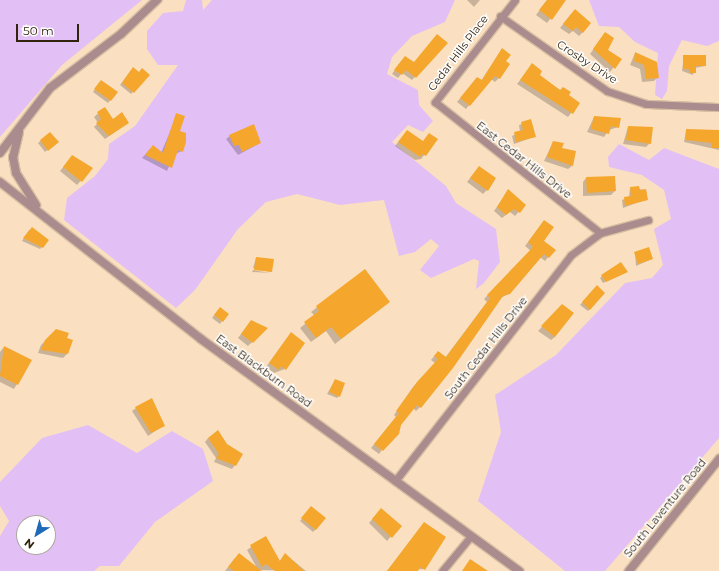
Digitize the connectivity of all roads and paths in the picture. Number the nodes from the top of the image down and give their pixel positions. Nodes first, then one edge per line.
1 (157, 0) edge
2 (515, 0) edge
3 (500, 16) junction
4 (435, 102) joint
5 (719, 107) edge
6 (21, 126) junction
7 (0, 154) edge
8 (0, 182) edge
9 (45, 217) junction
10 (648, 220) dead end
11 (600, 233) junction
12 (719, 459) edge
13 (395, 481) junction
14 (471, 536) junction
15 (442, 571) edge
16 (519, 571) edge
17 (629, 571) edge

1 - 6 street
2 - 3 street, Cedar Hills Place
3 - 4 street, Cedar Hills Place
3 - 5 street, Crosby Drive
4 - 11 street, East Cedar Hills Drive
6 - 7 street
6 - 9 street
8 - 9 street, East Blackburn Road
9 - 13 street, East Blackburn Road
10 - 11 street
11 - 13 street, South Cedar Hills Drive
12 - 17 street, South Laventure Road
13 - 14 street, East Blackburn Road
14 - 15 street
14 - 16 street, East Blackburn Road

